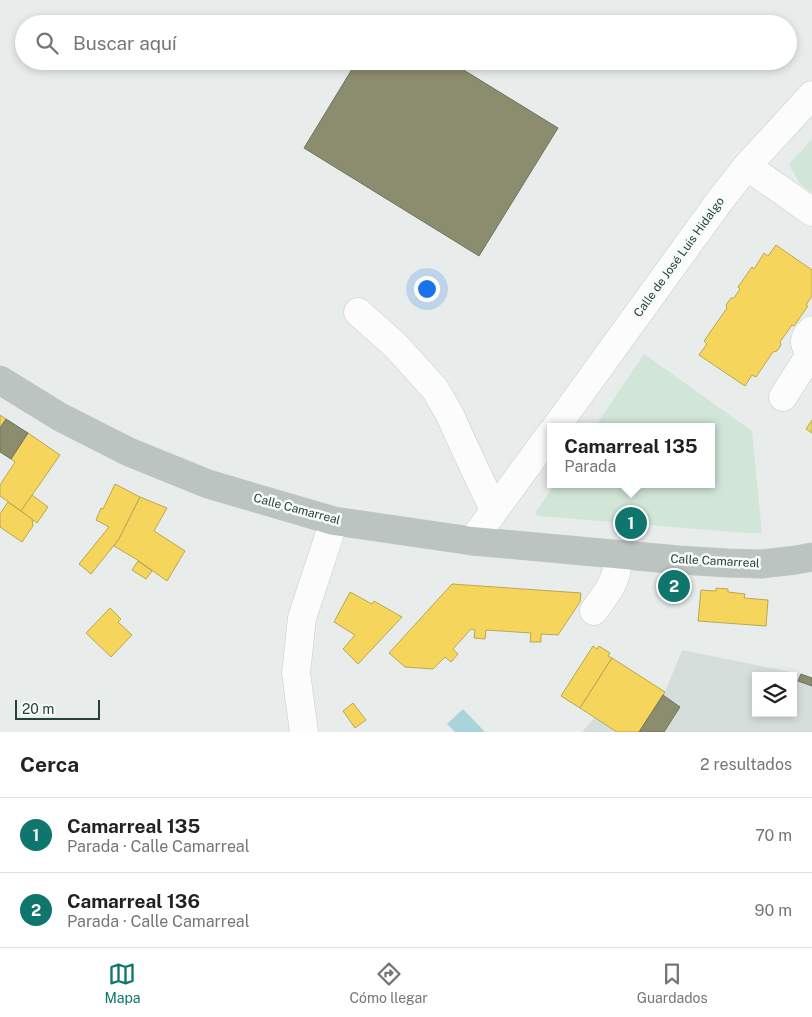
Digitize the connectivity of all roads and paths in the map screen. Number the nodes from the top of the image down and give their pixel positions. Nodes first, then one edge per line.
1 (812, 95) edge
2 (747, 166) junction
3 (812, 212) edge
4 (358, 312) dead end
5 (812, 346) edge
6 (0, 380) edge
7 (783, 397) dead end
8 (559, 423) edge
9 (547, 438) edge
10 (494, 510) junction
11 (334, 521) junction
12 (472, 541) junction
13 (619, 555) junction
14 (812, 557) edge
15 (594, 611) dead end
16 (304, 732) edge

1 - 2 street, Calle de José Luis Hidalgo
2 - 3 street
2 - 8 street, Calle de José Luis Hidalgo
4 - 10 street
5 - 7 street
6 - 11 highway, Calle Camarreal
9 - 10 street
10 - 12 street
11 - 12 highway, Calle Camarreal
11 - 16 street
12 - 13 highway, Calle Camarreal
13 - 14 highway, Calle Camarreal
13 - 15 street

